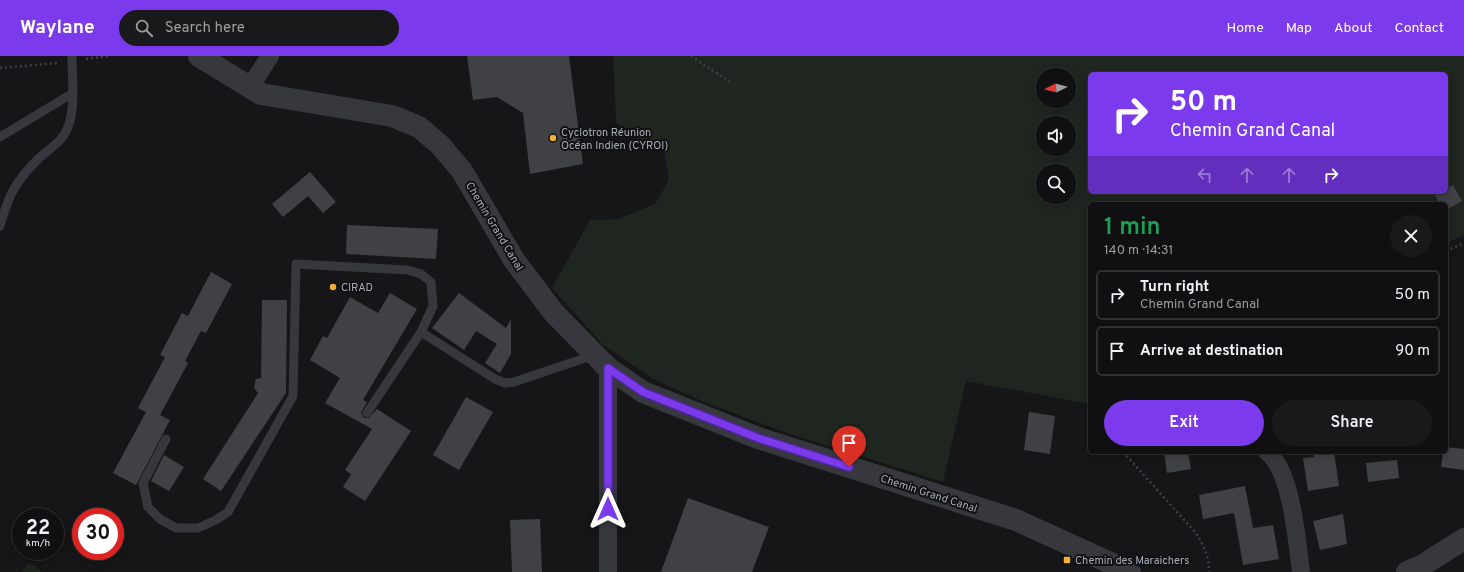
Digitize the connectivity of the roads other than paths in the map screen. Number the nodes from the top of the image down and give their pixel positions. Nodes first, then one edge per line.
1 (199, 56) edge
2 (270, 56) edge
3 (72, 59) edge
4 (250, 88) junction
5 (73, 93) junction
6 (0, 137) edge
7 (0, 226) edge
8 (421, 332) junction
9 (601, 362) junction
10 (367, 413) dead end
11 (166, 439) dead end
12 (1270, 454) edge
13 (1464, 539) edge
14 (608, 572) edge
15 (1130, 572) edge
16 (1301, 572) edge
17 (1407, 572) edge

1 - 4 street, Chemin Grand Canal
2 - 4 street
3 - 5 lane
4 - 9 street, Chemin Grand Canal
5 - 6 lane
5 - 7 lane
8 - 9 lane
8 - 10 lane
8 - 11 lane
9 - 14 street
9 - 15 street, Chemin Grand Canal
12 - 16 street
13 - 17 street

